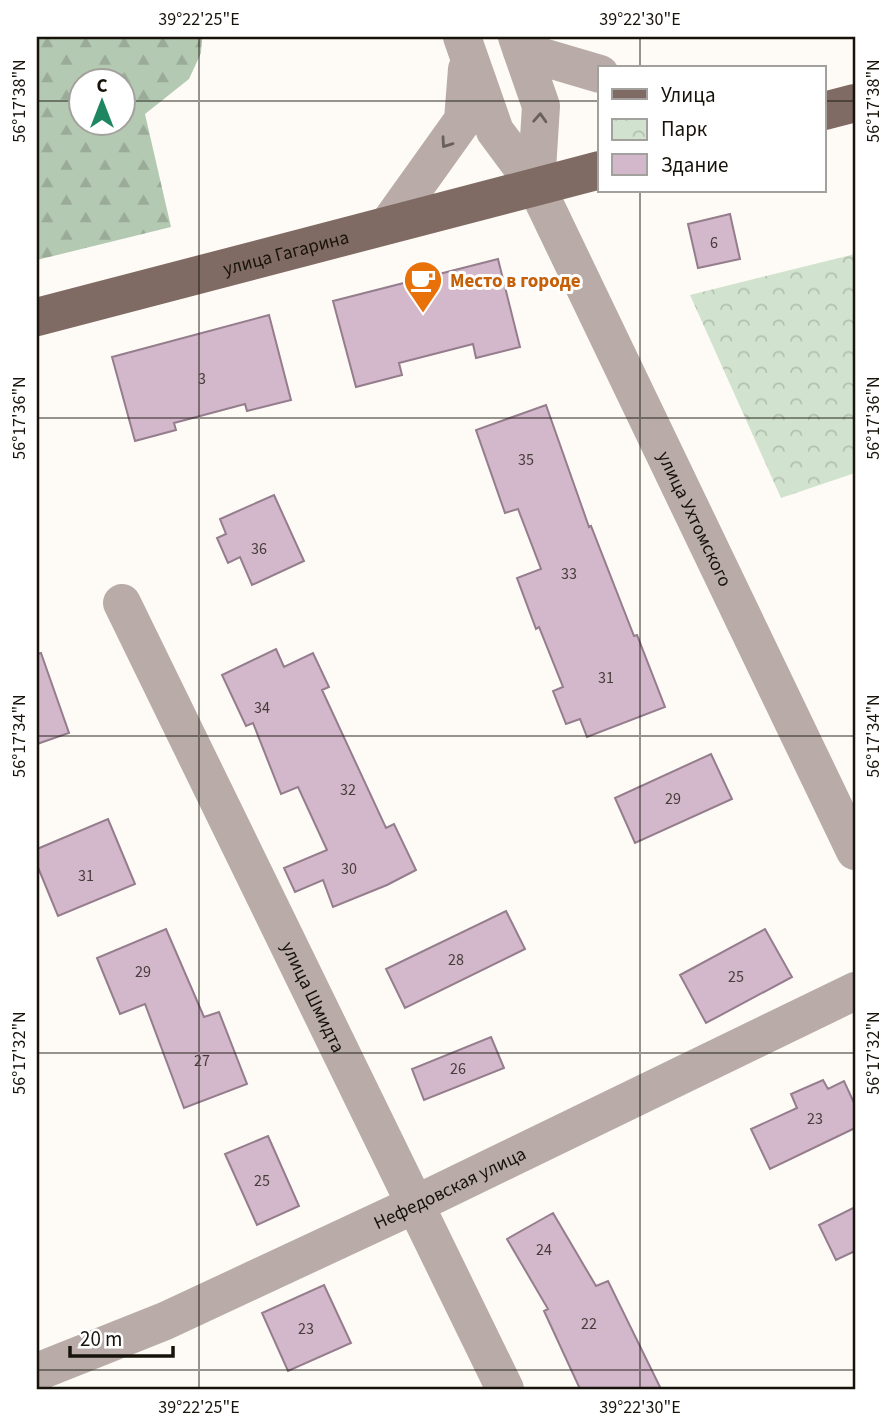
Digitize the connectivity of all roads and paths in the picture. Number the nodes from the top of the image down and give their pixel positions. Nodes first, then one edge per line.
1 (519, 44) edge
2 (465, 46) edge
3 (598, 73) edge
4 (598, 170) edge
5 (536, 186) junction
6 (388, 225) junction
7 (37, 317) edge
8 (122, 603) dead end
9 (855, 851) edge
10 (855, 991) edge
11 (416, 1203) junction
12 (37, 1372) edge
13 (505, 1389) edge

1 - 3 street
5 -> 1 street
2 - 5 street, улица Ухтомского
2 -> 6 street
4 - 5 main road, улица Гагарина
5 - 6 main road, улица Гагарина
5 - 9 street, улица Ухтомского
6 - 7 main road, улица Гагарина
8 - 11 street, улица Шмидта
10 - 11 street, Нефедовская улица
11 - 12 street, Нефедовская улица
11 - 13 street, улица Шмидта

